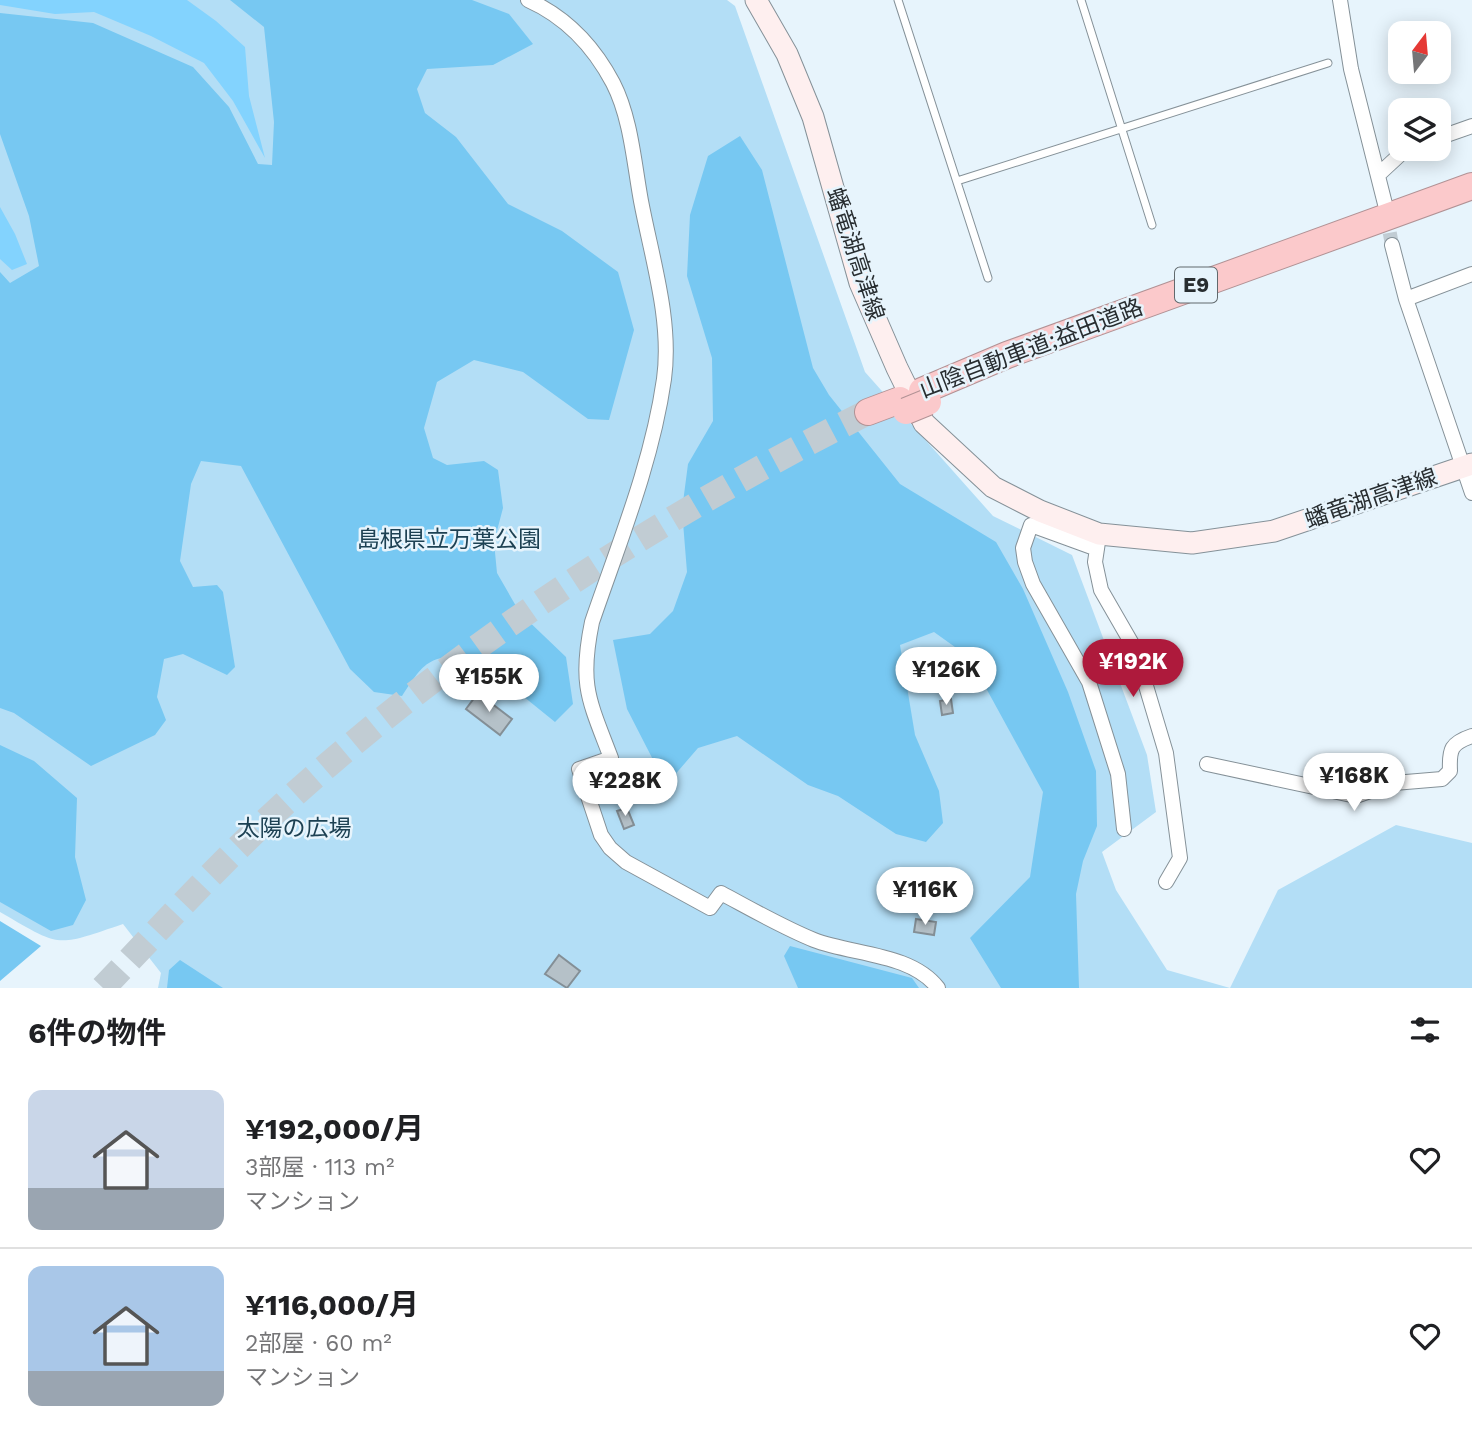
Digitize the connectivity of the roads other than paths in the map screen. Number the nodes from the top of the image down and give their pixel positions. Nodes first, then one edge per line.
1 (528, 0) edge
2 (756, 0) edge
3 (898, 0) edge
4 (1081, 0) edge
5 (1340, 0) edge
6 (1328, 63) dead end
7 (1472, 126) edge
8 (1122, 131) junction
9 (1451, 133) edge
10 (1393, 161) edge
11 (1378, 175) junction
12 (957, 181) junction
13 (1472, 186) edge
14 (1472, 197) edge
15 (1385, 204) tunnel mouth
16 (1152, 225) dead end
17 (1392, 245) tunnel mouth
18 (1472, 274) edge
19 (988, 278) dead end
20 (1406, 299) junction
21 (914, 401) junction
22 (872, 417) tunnel mouth
23 (1467, 465) edge
24 (1472, 493) edge
25 (1098, 541) junction
26 (1472, 736) edge
27 (1207, 764) dead end
28 (1124, 829) dead end
29 (1166, 882) dead end
30 (939, 988) edge

1 - 30 street
2 - 25 main road, 蟠竜湖高津線
3 - 12 lane
4 - 8 lane
5 - 11 street
6 - 8 lane
7 - 9 street
8 - 12 lane
8 - 16 lane
10 - 11 street
11 - 15 street
12 - 19 lane
13 - 21 highway, 山陰自動車道;益田道路 / E9
14 - 21 highway, 山陰自動車道;益田道路 / E9
17 - 20 street
18 - 20 street
20 - 23 street
21 - 22 highway, 山陰自動車道;益田道路 / E9
23 - 24 street
23 - 25 main road, 蟠竜湖高津線
25 - 28 street
25 - 29 street
26 - 27 street

